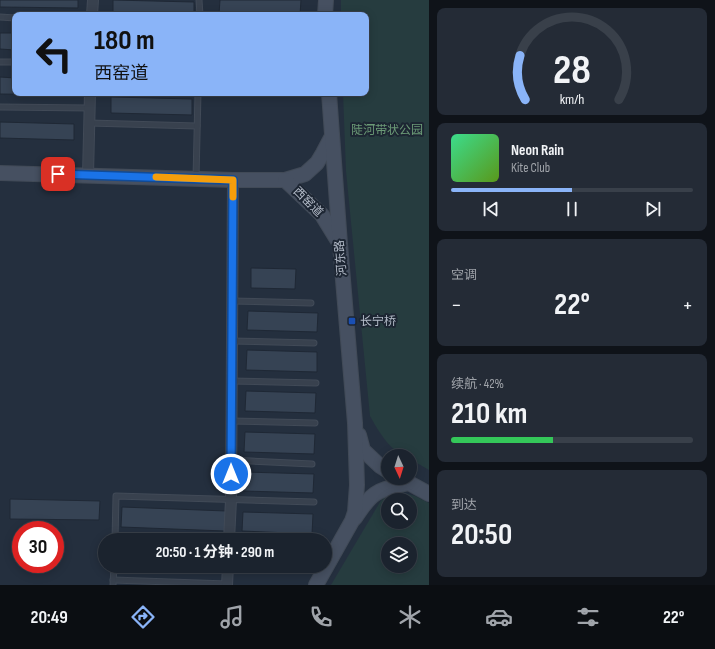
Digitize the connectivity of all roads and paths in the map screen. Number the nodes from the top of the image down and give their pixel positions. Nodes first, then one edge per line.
1 (92, 0) edge
2 (199, 0) edge
3 (326, 0) edge
4 (92, 12) edge
5 (200, 12) edge
6 (325, 12) edge
7 (0, 17) edge
8 (12, 18) edge
9 (0, 62) edge
10 (12, 62) edge
11 (90, 96) edge
12 (198, 96) edge
13 (330, 96) edge
14 (0, 107) edge
15 (90, 108) junction
16 (89, 122) junction
17 (197, 126) junction
18 (332, 136) junction
19 (0, 173) edge
20 (88, 175) junction
21 (196, 178) junction
22 (233, 180) junction
23 (285, 180) junction
24 (340, 244) junction
25 (232, 301) junction
26 (311, 303) dead end
27 (232, 341) junction
28 (314, 343) dead end
29 (231, 381) junction
30 (316, 383) dead end
31 (231, 421) junction
32 (315, 423) dead end
33 (355, 423) junction
34 (231, 460) junction
35 (312, 464) dead end
36 (381, 467) edge
37 (392, 485) edge
38 (413, 485) edge
39 (429, 494) edge
40 (230, 500) junction
41 (314, 502) dead end
42 (352, 521) junction
43 (114, 533) edge
44 (229, 533) edge
45 (228, 573) edge
46 (113, 582) edge
47 (227, 584) edge
48 (316, 585) edge

1 - 4 street
2 - 5 lane
3 - 6 street
7 - 8 lane
9 - 10 lane
11 - 15 street
12 - 17 lane
13 - 18 street, 河东路
14 - 15 lane
15 - 16 street
16 - 17 lane
16 - 20 street
17 - 21 lane
18 - 23 street
18 - 24 street, 河东路
19 - 20 street, 西窑道
20 - 21 street, 西窑道
21 - 22 street, 西窑道
22 - 23 street, 西窑道
22 - 25 street
23 - 24 street, 西窑道
24 - 33 street, 河东路
25 - 26 lane
25 - 27 street
27 - 28 lane
27 - 29 street
29 - 30 lane
29 - 31 street
31 - 32 lane
31 - 34 street
33 - 36 street, 河东路
33 - 42 street, 河东路
34 - 35 lane
34 - 40 street
37 - 42 street
38 - 39 street
40 - 41 lane
40 - 43 lane
40 - 44 street
42 - 48 street, 河东路
45 - 47 street
46 - 47 lane

